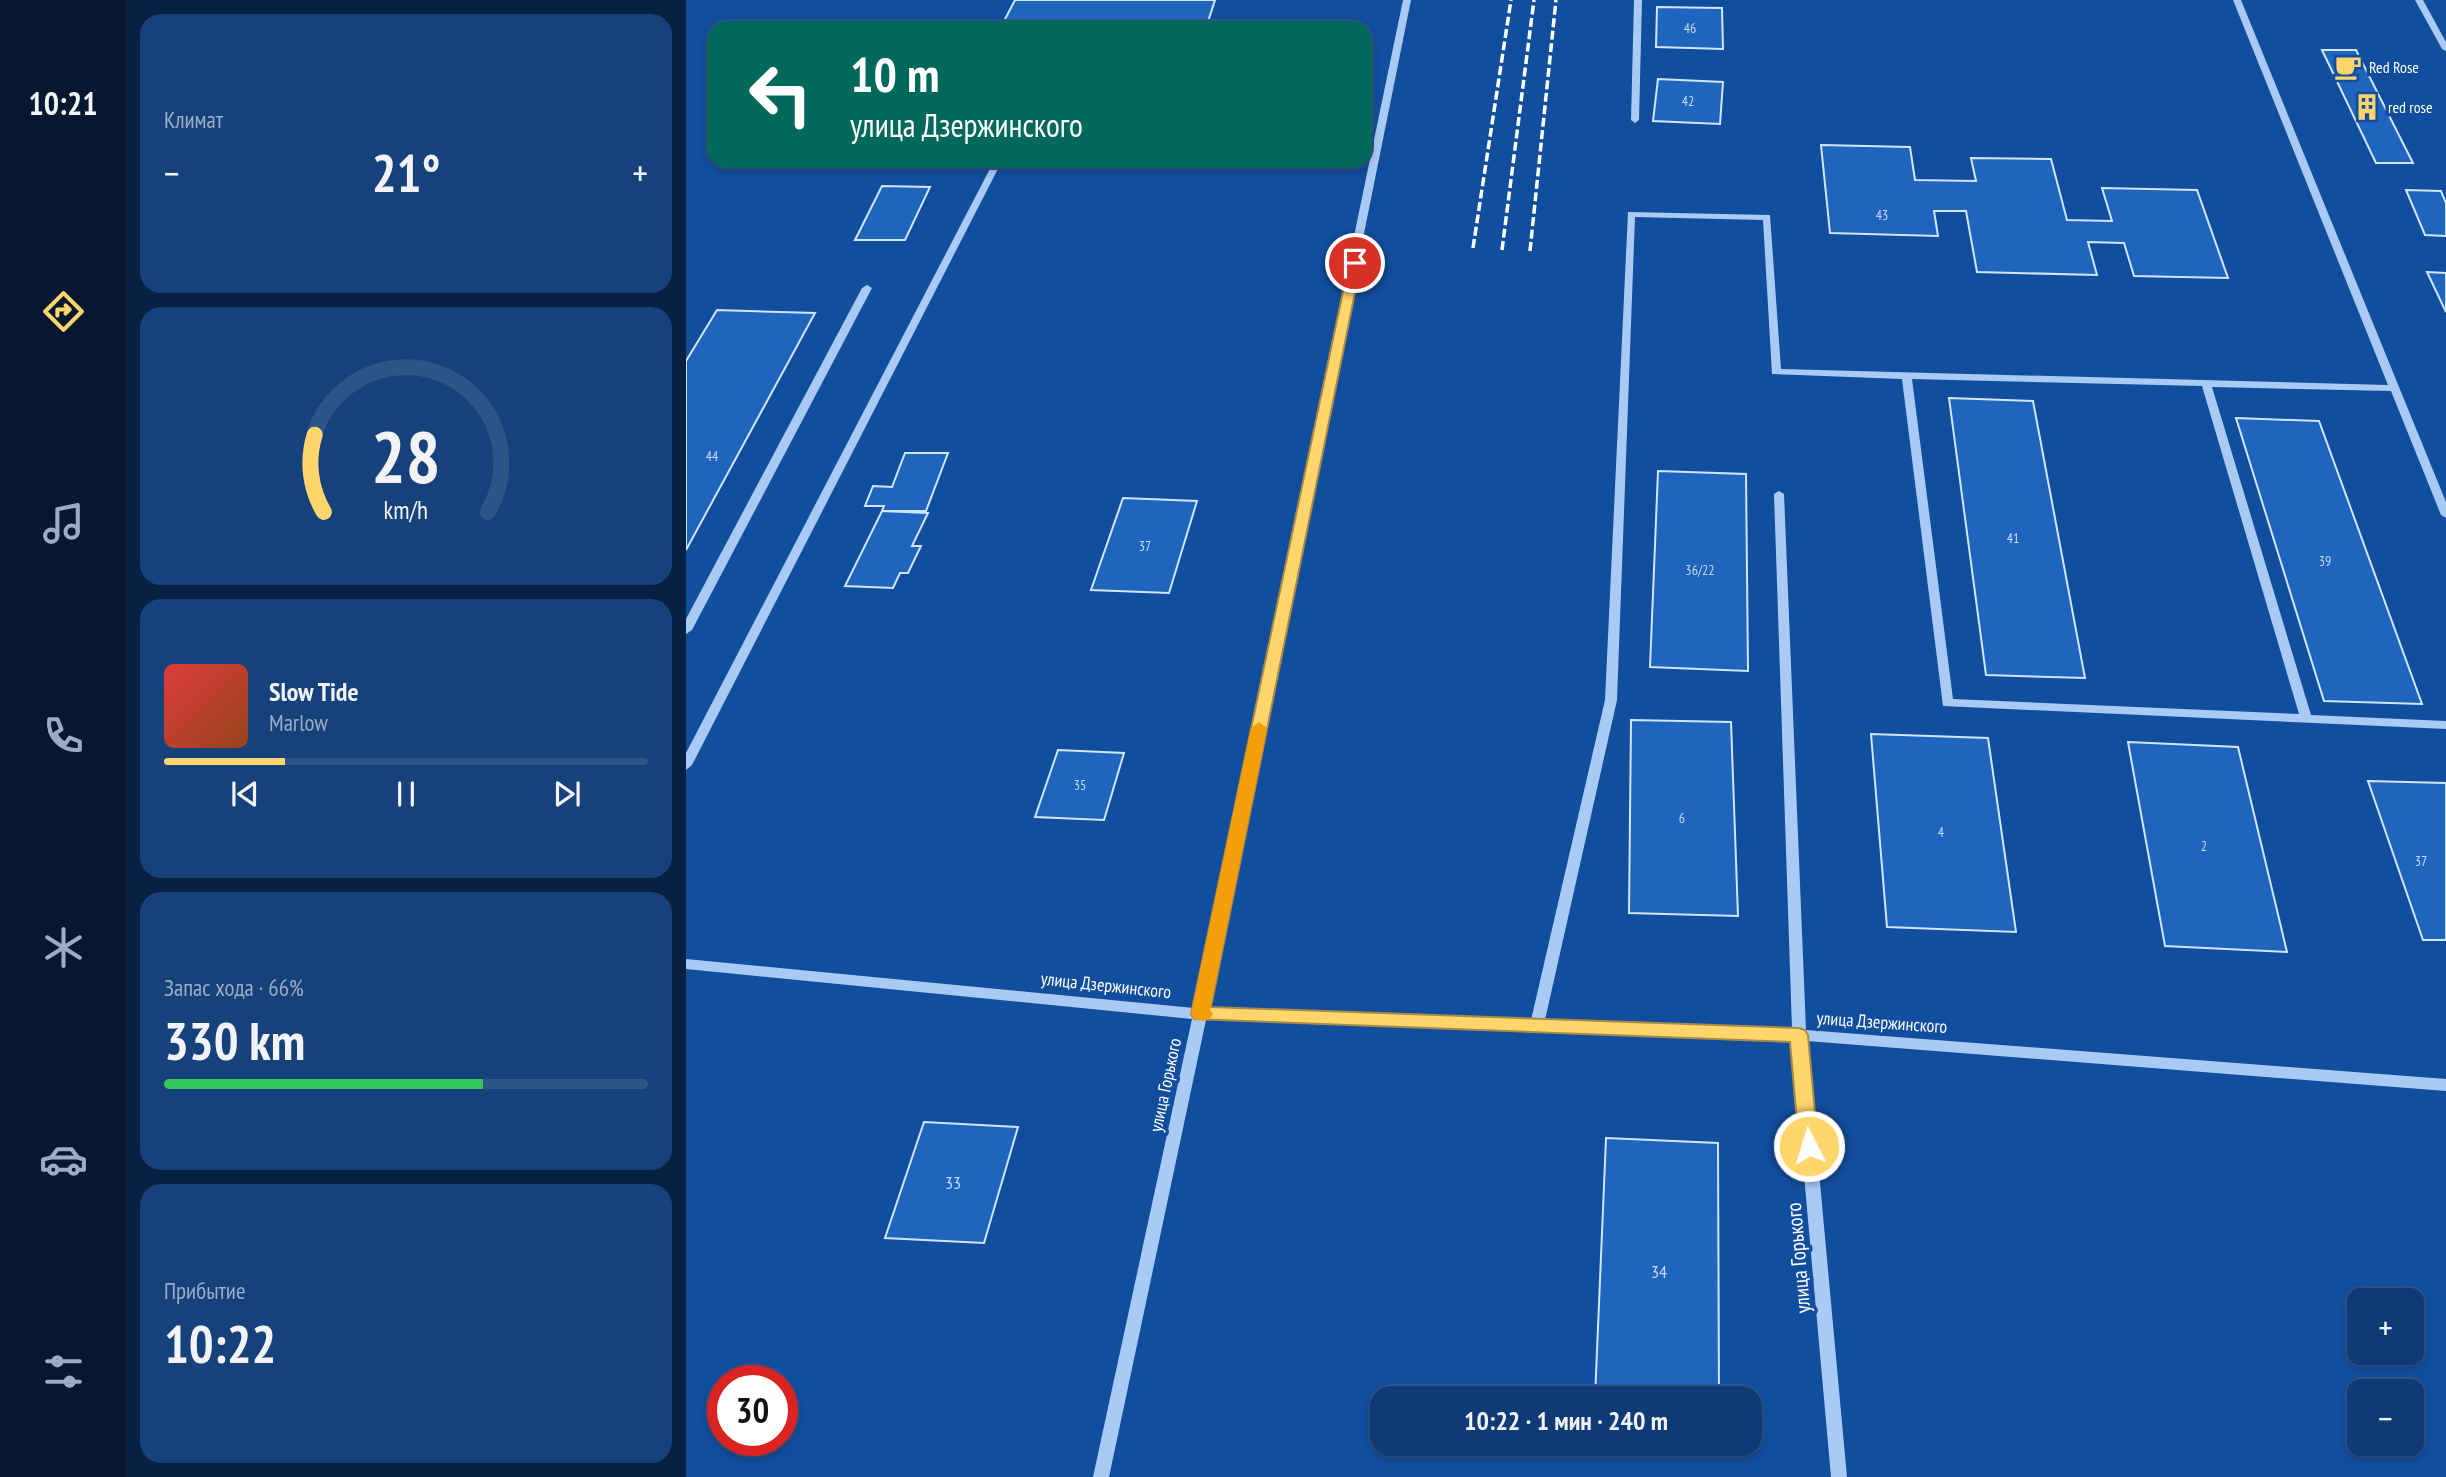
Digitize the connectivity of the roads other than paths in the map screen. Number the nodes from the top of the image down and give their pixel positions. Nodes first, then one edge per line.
1 (1407, 0) edge
2 (1637, 0) edge
3 (2236, 0) edge
4 (2419, 0) edge
5 (2443, 37) edge
6 (2446, 49) edge
7 (1635, 120) dead end
8 (994, 168) edge
9 (867, 288) dead end
10 (1907, 376) junction
11 (2206, 383) junction
12 (2395, 388) junction
13 (1779, 494) dead end
14 (2446, 515) edge
15 (686, 630) edge
16 (2306, 719) junction
17 (2446, 725) edge
18 (686, 765) edge
19 (686, 964) edge
20 (1200, 1014) junction
21 (1536, 1026) junction
22 (1799, 1035) junction
23 (2446, 1085) edge
24 (1101, 1477) edge
25 (1839, 1477) edge

1 - 20 street, улица Горького
2 - 7 street
3 - 12 street
4 - 5 street
5 - 6 street
8 - 18 street
9 - 15 street
10 - 11 street
10 - 16 street
10 - 21 street
11 - 12 street
11 - 16 street
12 - 14 street
13 - 22 street, улица Горького
16 - 17 street
19 - 20 street, улица Дзержинского
20 - 21 street, улица Дзержинского
20 - 24 street, улица Горького
21 - 22 street, улица Дзержинского
22 - 23 street, улица Дзержинского
22 - 25 street, улица Горького

